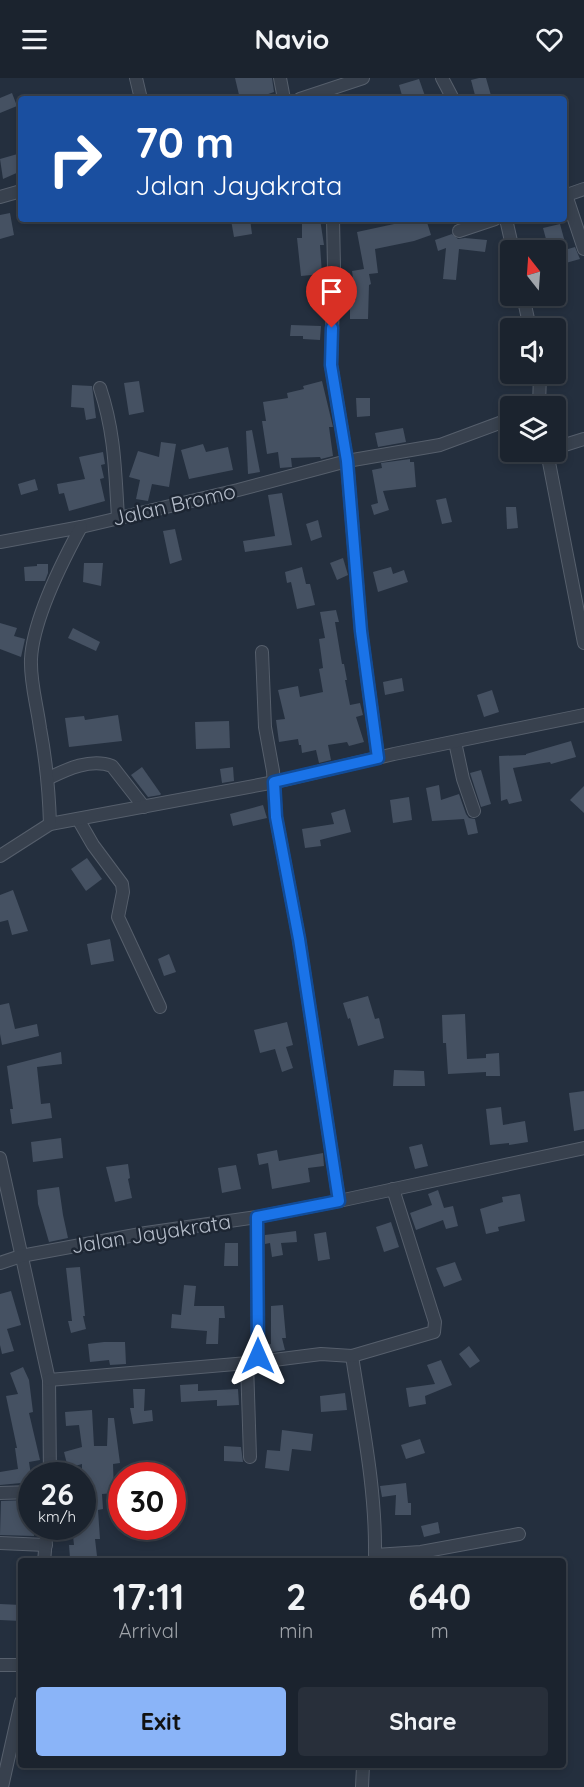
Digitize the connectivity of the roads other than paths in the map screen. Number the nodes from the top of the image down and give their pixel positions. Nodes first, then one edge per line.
1 (136, 78) edge
2 (280, 78) edge
3 (363, 78) edge
4 (441, 78) edge
5 (329, 95) edge
6 (140, 96) edge
7 (283, 96) edge
8 (451, 96) edge
9 (584, 189) edge
10 (18, 192) edge
11 (567, 195) edge
12 (0, 197) edge
13 (567, 202) edge
14 (333, 222) edge
15 (486, 222) edge
16 (507, 222) edge
17 (459, 231) dead end
18 (511, 240) edge
19 (584, 249) edge
20 (100, 388) dead end
21 (500, 423) edge
22 (584, 439) edge
23 (566, 445) edge
24 (347, 461) junction
25 (549, 462) edge
26 (118, 517) junction
27 (81, 527) junction
28 (0, 542) edge
29 (584, 643) edge
30 (262, 652) dead end
31 (584, 715) edge
32 (455, 742) junction
33 (378, 758) junction
34 (49, 778) junction
35 (274, 782) junction
36 (144, 807) junction
37 (474, 811) dead end
38 (78, 819) junction
39 (50, 824) junction
40 (0, 856) edge
41 (160, 1007) dead end
42 (584, 1148) edge
43 (0, 1158) edge
44 (393, 1189) junction
45 (339, 1201) junction
46 (257, 1217) junction
47 (21, 1256) junction
48 (0, 1263) edge
49 (352, 1356) junction
50 (252, 1362) junction
51 (49, 1380) junction
52 (250, 1457) dead end
53 (50, 1462) edge
54 (18, 1492) edge
55 (0, 1493) edge
56 (519, 1534) dead end
57 (46, 1540) edge
58 (0, 1543) edge
59 (46, 1545) junction
60 (44, 1558) edge
61 (374, 1558) edge
62 (0, 1665) edge
63 (18, 1665) edge
64 (18, 1715) edge
65 (363, 1768) edge
66 (2, 1787) edge
67 (362, 1787) edge

1 - 6 street
2 - 7 street
3 - 5 street
4 - 8 street
9 - 11 street
10 - 12 street
13 - 19 street
14 - 24 street
15 - 17 street
16 - 18 street
20 - 26 street
21 - 24 street, Jalan Bromo
22 - 23 street
24 - 26 street, Jalan Bromo
24 - 33 street
25 - 29 street
26 - 27 street, Jalan Bromo
27 - 28 street, Jalan Bromo
27 - 34 street
30 - 35 street
31 - 32 street
32 - 33 street
32 - 37 street
33 - 35 street
34 - 36 street
34 - 39 street
35 - 36 street
35 - 45 street
36 - 38 street
38 - 39 street
38 - 41 street
39 - 40 street
42 - 44 street, Jalan Jayakrata
43 - 47 street
44 - 45 street, Jalan Jayakrata
44 - 49 street
45 - 46 street, Jalan Jayakrata
46 - 47 street, Jalan Jayakrata
46 - 50 street
47 - 48 street, Jalan Jayakrata
47 - 51 street
49 - 50 street
49 - 61 street
50 - 51 street
50 - 52 street
51 - 53 street
54 - 55 street
56 - 61 street
57 - 59 street
58 - 59 street
59 - 60 street
62 - 63 street
64 - 66 street
65 - 67 street

